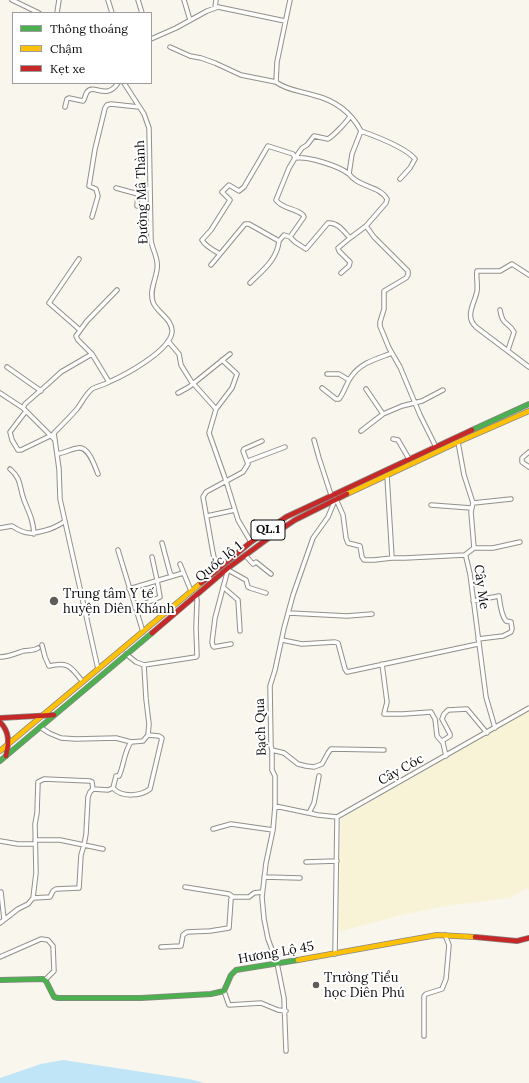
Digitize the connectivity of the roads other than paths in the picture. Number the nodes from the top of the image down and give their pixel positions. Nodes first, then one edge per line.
1 (12, 0) edge
2 (59, 0) edge
3 (108, 0) edge
4 (138, 0) edge
5 (184, 0) edge
6 (216, 0) edge
7 (290, 0) edge
8 (215, 8) junction
9 (37, 12) edge
10 (57, 12) edge
11 (112, 12) edge
12 (142, 12) edge
13 (190, 20) junction
14 (285, 21) junction
15 (152, 39) edge
16 (170, 47) dead end
17 (276, 82) junction
18 (117, 84) edge
19 (125, 84) edge
20 (139, 107) junction
21 (65, 108) dead end
22 (350, 116) junction
23 (361, 131) junction
24 (295, 158) junction
25 (349, 174) junction
26 (400, 180) dead end
27 (116, 188) dead end
28 (150, 189) junction
29 (138, 194) junction
30 (137, 206) dead end
31 (92, 217) dead end
32 (366, 226) junction
33 (290, 237) junction
34 (350, 238) junction
35 (279, 241) junction
36 (220, 254) junction
37 (79, 259) dead end
38 (211, 265) dead end
39 (341, 273) dead end
40 (529, 275) edge
41 (250, 283) dead end
42 (118, 290) dead end
43 (500, 310) dead end
44 (80, 330) junction
45 (168, 341) junction
46 (508, 350) junction
47 (392, 353) junction
48 (92, 354) junction
49 (230, 354) dead end
50 (222, 360) junction
51 (7, 367) dead end
52 (529, 367) edge
53 (327, 374) dead end
54 (350, 380) junction
55 (109, 382) junction
56 (193, 383) junction
57 (322, 388) dead end
58 (366, 389) dead end
59 (443, 390) dead end
60 (41, 391) junction
61 (178, 393) dead end
62 (0, 394) edge
63 (415, 403) junction
64 (529, 404) edge
65 (23, 408) junction
66 (216, 409) junction
67 (26, 411) junction
68 (529, 411) edge
69 (383, 414) junction
70 (361, 432) dead end
71 (52, 434) junction
72 (393, 439) dead end
73 (457, 439) junction
74 (314, 440) dead end
75 (262, 441) dead end
76 (285, 447) dead end
77 (436, 447) junction
78 (529, 452) edge
79 (57, 454) junction
80 (409, 459) junction
81 (248, 462) junction
82 (529, 467) edge
83 (10, 469) dead end
84 (98, 474) dead end
85 (387, 476) junction
86 (226, 481) junction
87 (332, 495) junction
88 (336, 499) junction
89 (511, 499) dead end
90 (473, 503) junction
91 (431, 505) dead end
92 (471, 508) junction
93 (235, 510) junction
94 (206, 516) junction
95 (64, 521) junction
96 (0, 528) edge
97 (34, 534) junction
98 (251, 542) junction
99 (520, 542) dead end
100 (162, 543) dead end
101 (474, 548) junction
102 (118, 550) dead end
103 (465, 554) junction
104 (245, 555) junction
105 (152, 557) dead end
106 (392, 558) junction
107 (180, 564) dead end
108 (228, 569) junction
109 (217, 570) junction
110 (183, 573) junction
111 (271, 574) dead end
112 (172, 576) junction
113 (157, 580) junction
114 (223, 587) junction
115 (129, 589) junction
116 (191, 591) junction
117 (266, 593) dead end
118 (196, 595) junction
119 (473, 601) junction
120 (135, 608) junction
121 (289, 613) junction
122 (372, 614) dead end
123 (240, 631) dead end
124 (143, 632) junction
125 (478, 639) junction
126 (282, 640) junction
127 (232, 644) dead end
128 (478, 644) junction
129 (126, 654) junction
130 (0, 657) edge
131 (382, 664) junction
132 (144, 665) junction
133 (98, 670) junction
134 (83, 682) junction
135 (529, 708) edge
136 (44, 715) junction
137 (54, 715) junction
138 (0, 718) edge
139 (0, 722) edge
140 (40, 727) junction
141 (495, 728) junction
142 (487, 733) junction
143 (148, 735) junction
144 (442, 741) junction
145 (131, 742) junction
146 (8, 744) junction
147 (272, 750) junction
148 (384, 750) dead end
149 (0, 751) edge
150 (6, 756) junction
151 (446, 756) junction
152 (0, 761) edge
153 (319, 776) dead end
154 (113, 788) junction
155 (94, 789) junction
156 (275, 806) junction
157 (309, 813) junction
158 (337, 817) junction
159 (213, 829) dead end
160 (273, 830) junction
161 (0, 842) edge
162 (35, 842) junction
163 (84, 845) junction
164 (103, 848) dead end
165 (337, 861) junction
166 (306, 862) dead end
167 (264, 877) junction
168 (300, 878) dead end
169 (185, 888) dead end
170 (1, 892) edge
171 (262, 892) junction
172 (233, 897) junction
173 (33, 898) junction
174 (4, 920) junction
175 (0, 923) edge
176 (445, 935) junction
177 (529, 938) edge
178 (161, 948) dead end
179 (335, 954) junction
180 (0, 957) edge
181 (277, 963) junction
182 (0, 980) edge
183 (45, 980) junction
184 (224, 991) junction
185 (286, 1011) junction
186 (424, 1036) dead end
187 (286, 1051) dead end

1 - 9 street
2 - 10 street
3 - 11 street
4 - 12 street
5 - 13 street
6 - 8 street
7 - 14 street
8 - 13 street
8 - 14 street
13 - 15 street
14 - 17 street
16 - 17 street
17 - 22 street
18 - 21 street
19 - 20 street, Đường Mâ Thành
20 - 28 street, Đường Mâ Thành
20 - 31 street
22 - 23 street
22 - 24 street
23 - 25 street
23 - 26 street
24 - 25 street
24 - 33 street
24 - 36 street
25 - 32 street
27 - 29 street
28 - 29 street
28 - 45 street, Đường Mâ Thành
29 - 30 street
32 - 34 street
32 - 47 street
33 - 34 street
33 - 35 street
34 - 39 street
35 - 36 street
35 - 41 street
36 - 38 street
37 - 44 street
40 - 46 street
42 - 44 street
43 - 46 street
44 - 48 street
45 - 55 street
45 - 56 street
46 - 52 street
47 - 54 street
47 - 63 street
48 - 55 street
48 - 60 street
49 - 50 street
50 - 56 street
50 - 66 street
51 - 60 street
53 - 54 street
54 - 57 street
55 - 71 street
56 - 61 street
56 - 66 street
58 - 69 street
59 - 63 street
60 - 65 street
62 - 65 street
63 - 69 street
63 - 77 street
64 - 73 main road, Quốc lộ 1 / QL.1
65 - 67 street
66 - 86 street
67 - 71 street
67 - 71 street
68 - 73 main road, Quốc lộ 1 / QL.1
69 - 70 street
71 - 79 street
72 - 80 street
73 - 77 main road, Quốc lộ 1 / QL.1
73 - 85 main road, Quốc lộ 1 / QL.1
73 - 90 street
74 - 87 street
75 - 81 street
76 - 81 street
77 - 80 main road, Quốc lộ 1 / QL.1
78 - 82 street
79 - 84 street
79 - 95 street
80 - 87 main road, Quốc lộ 1 / QL.1
81 - 86 street
83 - 97 street
85 - 88 main road, Quốc lộ 1 / QL.1
85 - 106 street
86 - 93 street
86 - 94 street
87 - 98 main road, Quốc lộ 1 / QL.1
88 - 104 main road, Quốc lộ 1 / QL.1
88 - 106 street, Cây Me
88 - 121 street, Bạch Qua
89 - 90 street
90 - 92 street
91 - 92 street
92 - 101 street
93 - 94 street
93 - 98 street
94 - 109 street
95 - 97 street
95 - 133 street
96 - 97 street
98 - 109 main road, Quốc lộ 1 / QL.1
99 - 101 street
100 - 112 street
101 - 103 street
102 - 115 street
103 - 106 street, Cây Me
103 - 119 street, Cây Me
104 - 108 main road, Quốc lộ 1 / QL.1
104 - 111 street
105 - 113 street
107 - 110 street
108 - 114 street
108 - 117 street
108 - 118 main road, Quốc lộ 1 / QL.1
109 - 116 main road, Quốc lộ 1 / QL.1
110 - 112 street
110 - 116 street
112 - 113 street
113 - 115 street
113 - 120 street
114 - 123 street
114 - 127 street
115 - 120 street
116 - 124 main road, Quốc lộ 1 / QL.1
118 - 129 main road, Quốc lộ 1 / QL.1
118 - 132 street
119 - 125 street, Cây Me
119 - 125 street
120 - 124 street
121 - 122 street
121 - 126 street, Bạch Qua
124 - 133 main road, Quốc lộ 1 / QL.1
125 - 128 street, Cây Me
126 - 131 street
126 - 147 street, Bạch Qua
128 - 131 street
128 - 141 street, Cây Me
129 - 132 street
129 - 137 main road, Quốc lộ 1 / QL.1
130 - 134 street
131 - 144 street
132 - 143 street
133 - 134 main road, Quốc lộ 1 / QL.1
134 - 136 main road, Quốc lộ 1 / QL.1
135 - 141 street, Cây Cóc
136 - 137 main road
136 - 138 main road
136 - 146 main road, Quốc lộ 1 / QL.1
137 - 140 main road, Quốc lộ 1 / QL.1
139 - 146 main road
140 - 145 street
140 - 150 main road, Quốc lộ 1 / QL.1
141 - 142 street, Cây Cóc
142 - 144 street
142 - 151 street, Cây Cóc
143 - 145 street
143 - 154 street
144 - 151 street
145 - 154 street
146 - 149 main road, Quốc lộ 1 / QL.1
146 - 150 main road
147 - 148 street
147 - 156 street, Bạch Qua
150 - 152 main road, Quốc lộ 1 / QL.1
151 - 158 street, Cây Cóc
153 - 157 street
154 - 155 street
155 - 162 street
155 - 163 street
156 - 157 street
156 - 160 street, Bạch Qua
157 - 158 street
158 - 165 street
159 - 160 street
160 - 167 street, Bạch Qua
161 - 162 street
162 - 163 street
162 - 173 street
163 - 164 street
163 - 173 street
165 - 166 street
165 - 179 street
167 - 168 street
167 - 171 street, Bạch Qua
169 - 172 street
170 - 174 street
171 - 172 street
171 - 181 street, Bạch Qua
172 - 178 street
173 - 174 street
174 - 175 street
176 - 177 main road, Hương Lộ 45
176 - 179 main road, Hương Lộ 45
176 - 186 street
179 - 181 main road, Hương Lộ 45
180 - 183 street
181 - 184 main road, Hương Lộ 45
181 - 185 street, Bạch Qua
182 - 183 main road
183 - 184 main road
184 - 185 street
185 - 187 street, Bạch Qua

